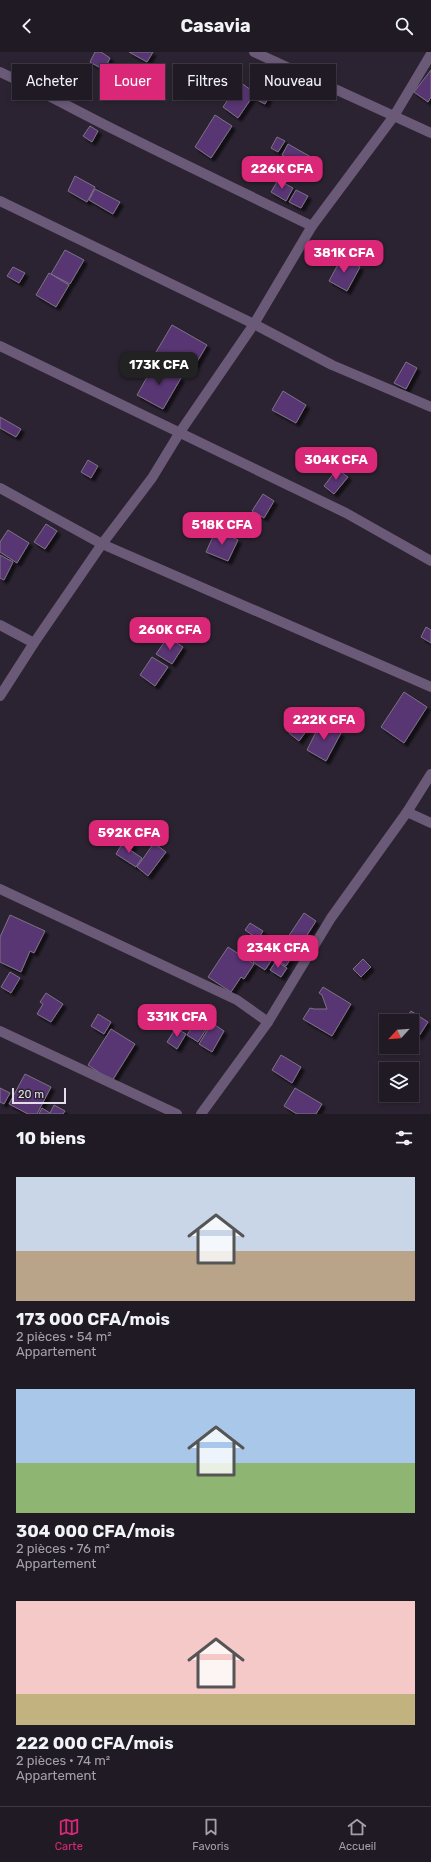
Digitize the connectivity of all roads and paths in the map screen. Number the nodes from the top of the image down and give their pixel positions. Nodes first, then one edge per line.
1 (254, 52) edge
2 (431, 54) edge
3 (0, 72) edge
4 (394, 116) junction
5 (431, 133) edge
6 (0, 201) edge
7 (312, 226) junction
8 (254, 324) junction
9 (0, 346) edge
10 (431, 407) edge
11 (180, 432) junction
12 (0, 488) edge
13 (102, 544) junction
14 (431, 561) edge
15 (0, 625) edge
16 (34, 643) junction
17 (431, 687) edge
18 (0, 696) edge
19 (431, 774) edge
20 (407, 812) junction
21 (431, 823) edge
22 (0, 889) edge
23 (268, 1022) junction
24 (0, 1031) edge
25 (177, 1114) edge
26 (201, 1114) edge

1 - 4 street
2 - 4 street
3 - 7 street
4 - 5 street
4 - 7 street
6 - 8 street
7 - 8 street
8 - 10 street
8 - 11 street
9 - 11 street
11 - 13 street
11 - 14 street
12 - 13 street
13 - 16 street
13 - 17 street
15 - 16 street
16 - 18 street
19 - 20 street
20 - 21 street
20 - 23 street
22 - 23 street
23 - 26 street
24 - 25 street

